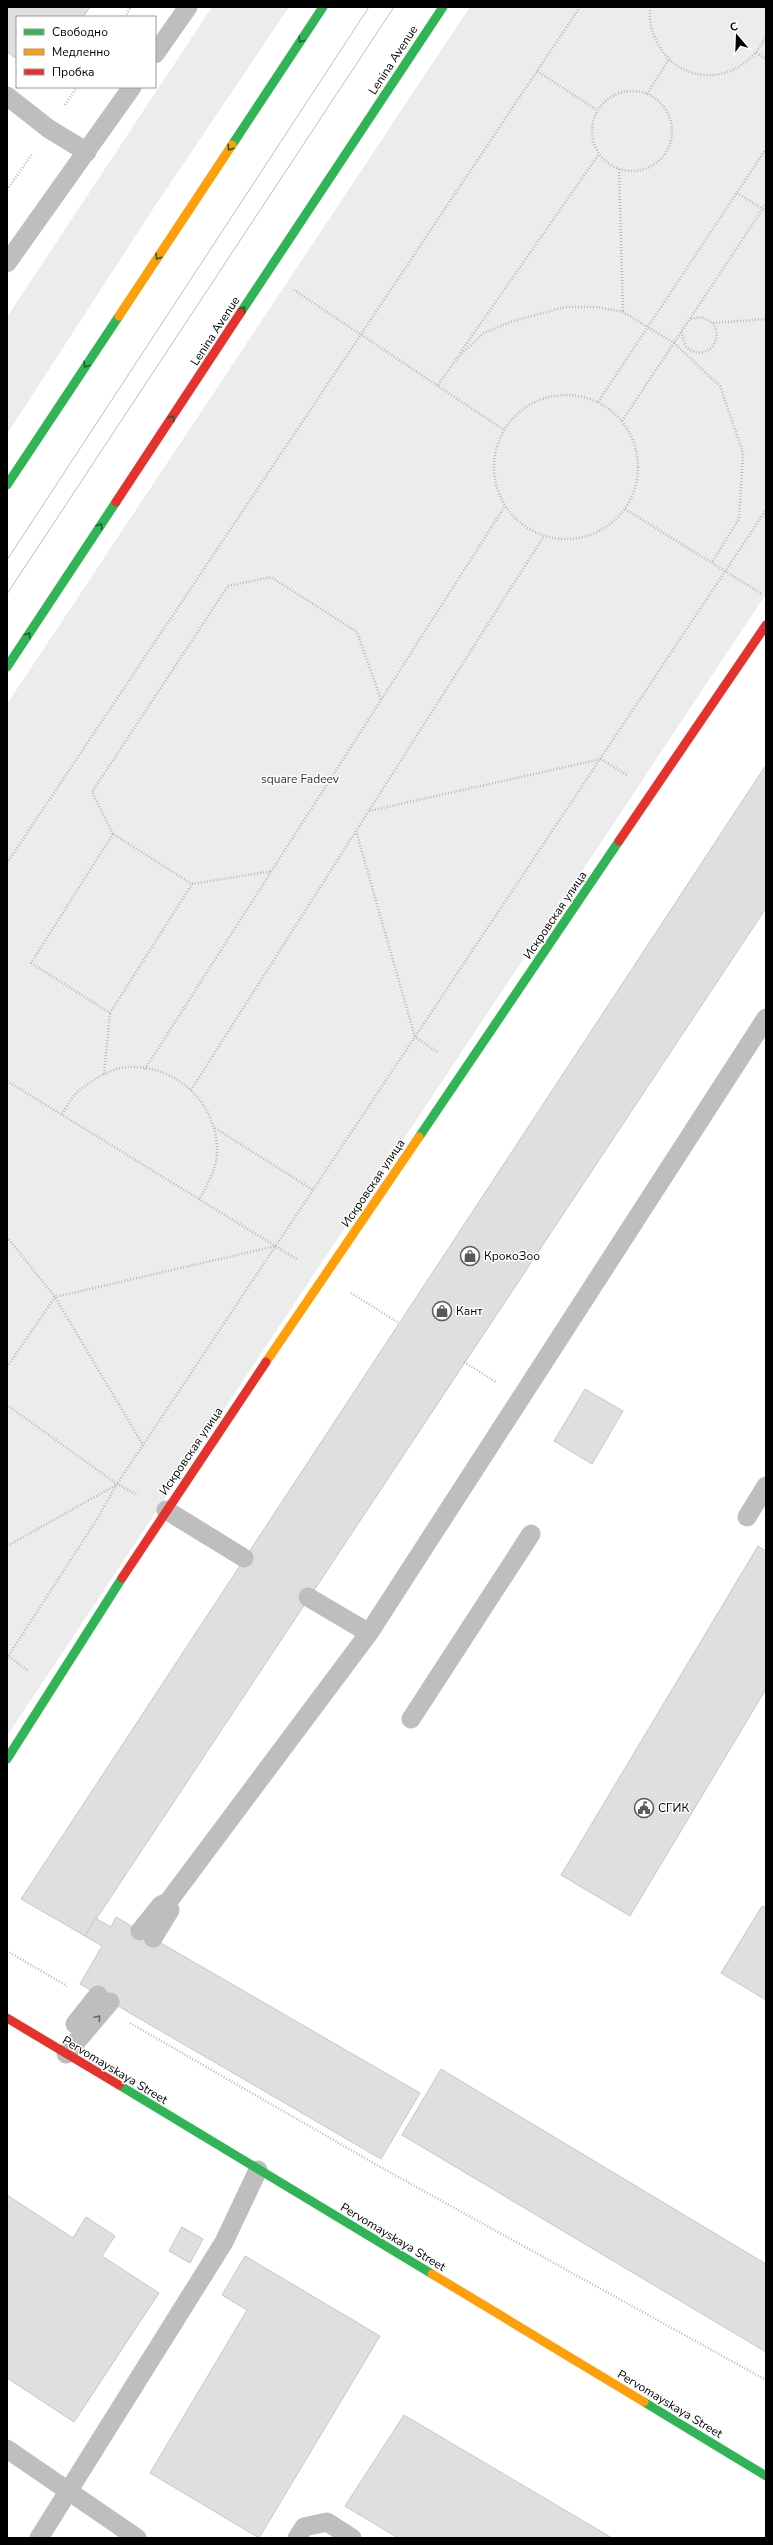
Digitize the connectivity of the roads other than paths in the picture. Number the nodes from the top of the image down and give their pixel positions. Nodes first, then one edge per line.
1 (188, 7) edge
2 (323, 7) edge
3 (443, 7) edge
4 (156, 53) edge
5 (131, 88) edge
6 (7, 96) edge
7 (87, 152) junction
8 (7, 264) edge
9 (7, 485) edge
10 (766, 625) edge
11 (7, 668) edge
12 (766, 1018) edge
13 (766, 1486) edge
14 (166, 1510) junction
15 (747, 1517) dead end
16 (532, 1534) dead end
17 (244, 1558) dead end
18 (308, 1597) dead end
19 (369, 1633) junction
20 (412, 1720) dead end
21 (7, 1759) edge
22 (147, 1935) dead end
23 (102, 2002) road end
24 (7, 2018) edge
25 (61, 2051) junction
26 (258, 2170) junction
27 (7, 2449) edge
28 (766, 2476) edge
29 (69, 2492) junction
30 (38, 2538) edge
31 (137, 2538) edge
32 (297, 2538) edge
33 (352, 2538) edge

1 - 4 lane
2 -> 9 street
11 -> 3 street, Lenina Avenue
5 - 7 lane
6 - 7 lane
7 - 8 lane
10 - 14 street, Искровская улица
12 - 19 lane
13 - 15 lane
14 - 17 lane
14 - 21 street, Искровская улица
16 - 20 lane
18 - 19 lane
19 - 22 lane
23 - 25 lane
24 - 25 street, Pervomayskaya Street
25 - 26 street, Pervomayskaya Street
26 - 28 street, Pervomayskaya Street
26 - 29 lane
27 - 29 lane
29 - 30 lane
29 - 31 lane
32 - 33 lane

